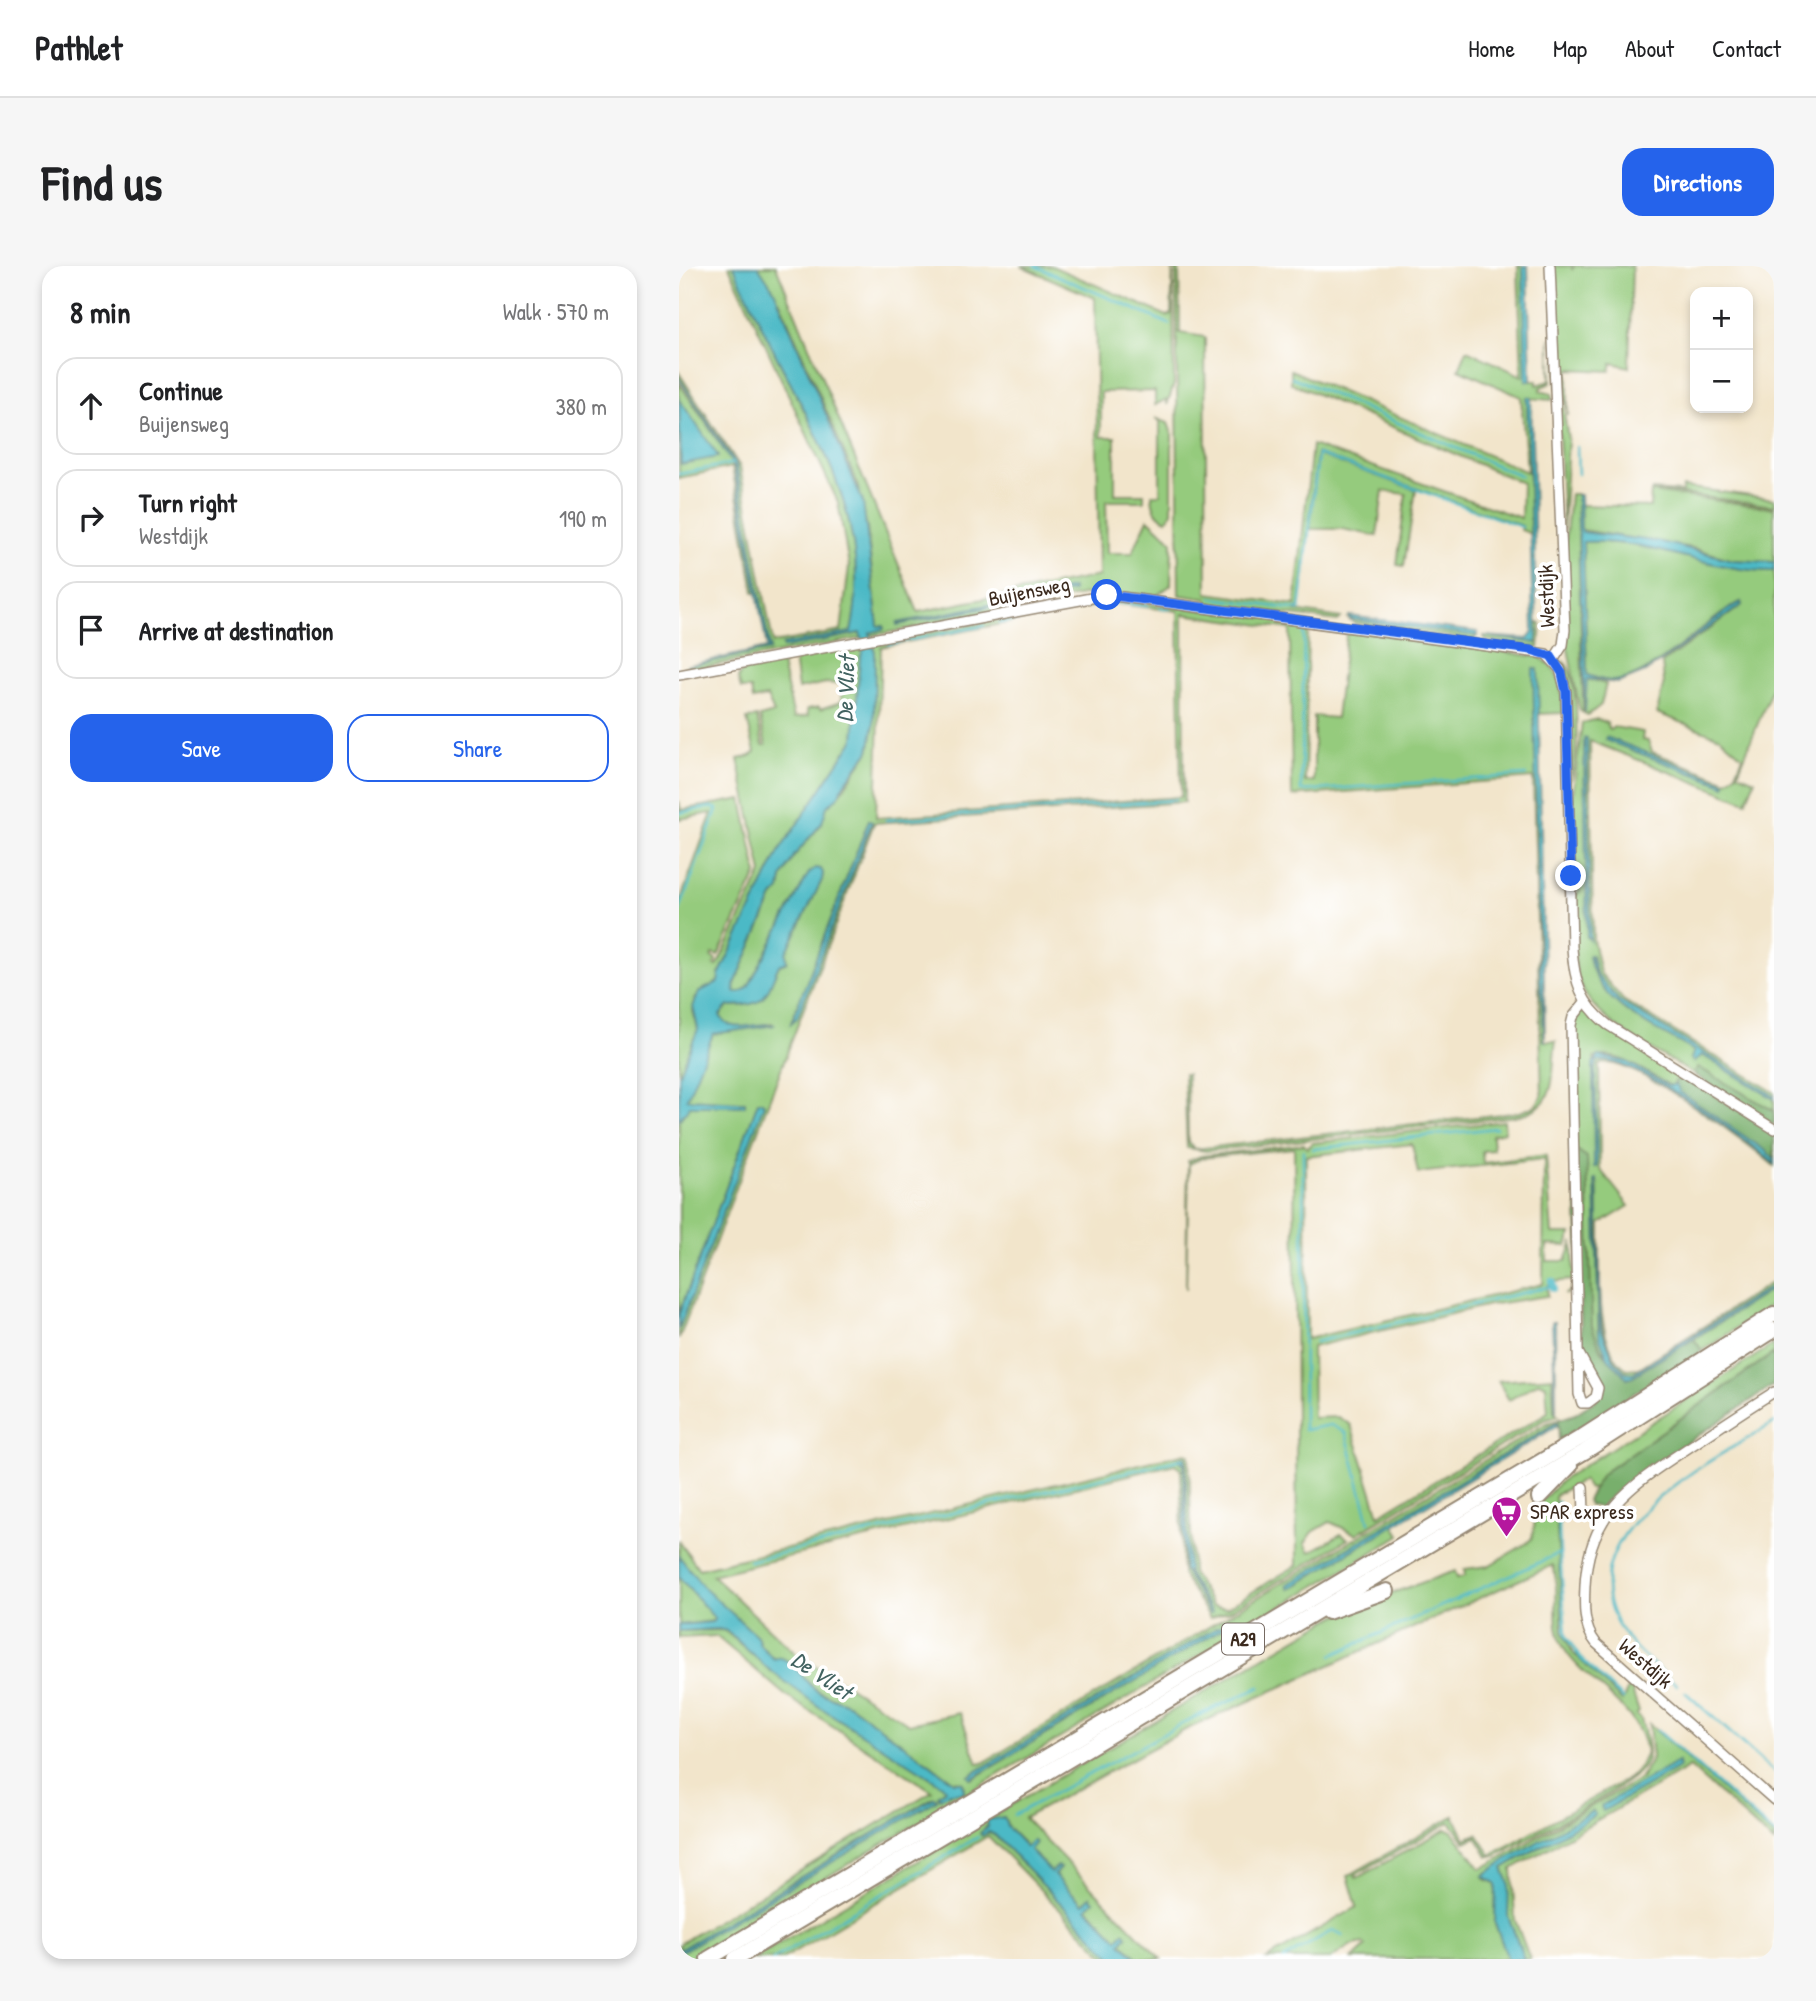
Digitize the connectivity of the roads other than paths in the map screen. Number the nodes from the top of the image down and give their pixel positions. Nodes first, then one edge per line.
1 (1550, 266) edge
2 (1554, 659) junction
3 (679, 676) edge
4 (1585, 1002) junction
5 (1774, 1129) edge
6 (1774, 1314) edge
7 (1774, 1330) edge
8 (1578, 1352) junction
9 (1774, 1392) edge
10 (1584, 1452) junction
11 (1583, 1487) dead end
12 (1539, 1498) dead end
13 (1606, 1514) junction
14 (1387, 1591) dead end
15 (1297, 1623) junction
16 (1774, 1800) edge
17 (708, 1959) edge
18 (735, 1959) edge

1 - 2 street, Westdijk
2 - 3 street, Buijensweg
2 - 4 street, Westdijk
4 - 5 street, Westdijk
4 - 8 street
6 - 17 highway, A29
7 - 10 highway, A29
8 - 8 street
9 - 13 street, Westdijk
10 - 12 highway, A29
10 - 15 highway, A29
11 - 13 street
13 - 16 street, Westdijk
14 - 15 highway, A29
15 - 18 highway, A29

